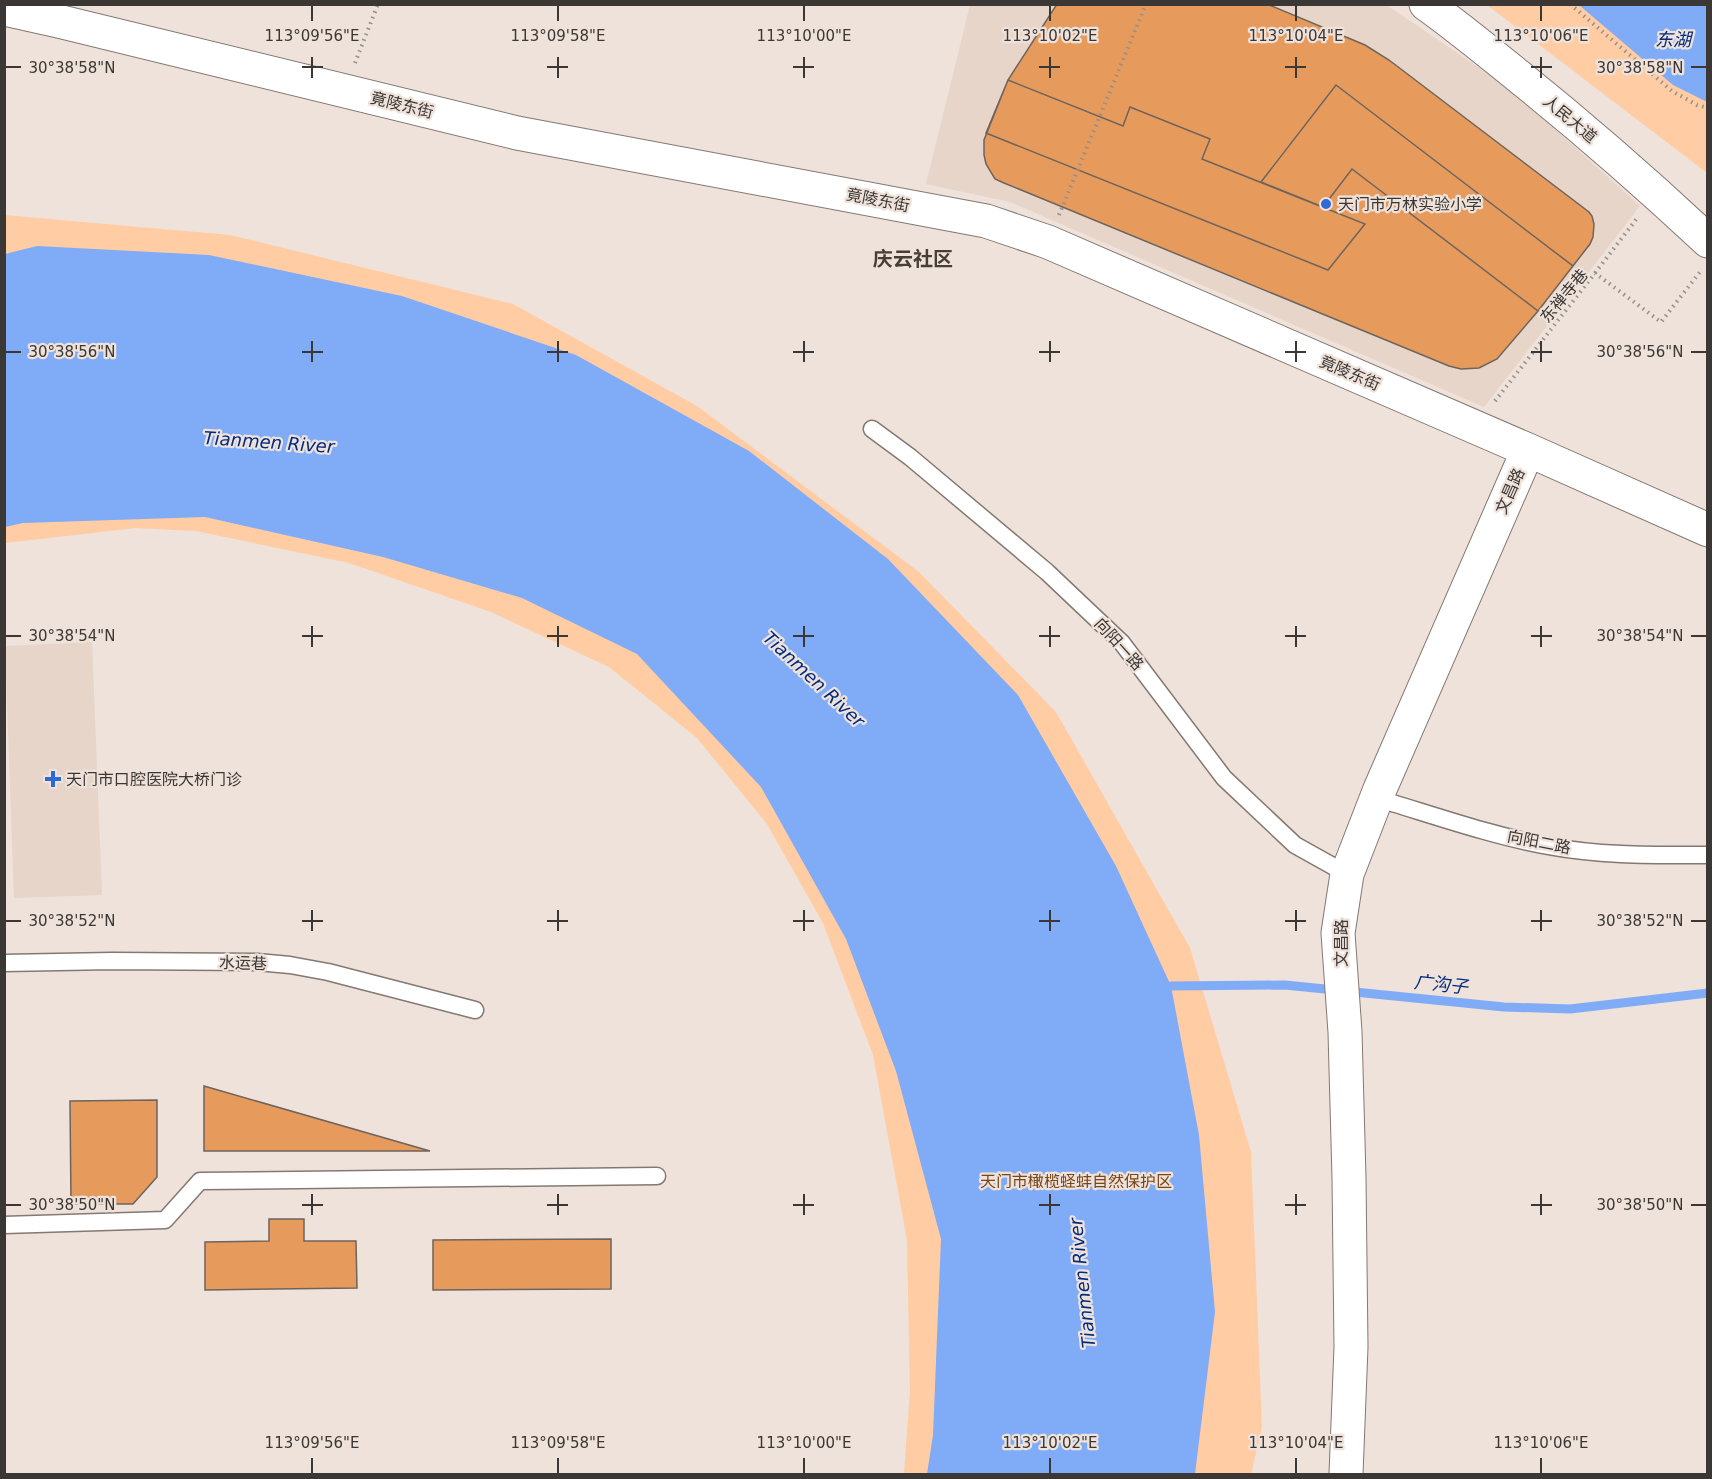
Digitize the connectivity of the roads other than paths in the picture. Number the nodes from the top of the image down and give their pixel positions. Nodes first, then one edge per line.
1 (1426, 4) edge
2 (1451, 4) edge
3 (4, 9) edge
4 (1707, 218) edge
5 (1704, 256) edge
6 (872, 429) dead end
7 (1528, 450) junction
8 (1707, 530) edge
9 (1376, 798) junction
10 (1707, 855) edge
11 (1347, 874) junction
12 (4, 963) edge
13 (475, 1010) dead end
14 (657, 1176) dead end
15 (4, 1225) edge
16 (1346, 1474) edge

1 - 5 street, 人民大道
2 - 4 street, 人民大道
3 - 7 street, 竟陵东街
6 - 11 lane, 向阳一路
7 - 8 street, 竟陵东街
7 - 9 street, 文昌路
9 - 10 lane, 向阳二路
9 - 11 street, 文昌路
11 - 16 street, 文昌路
12 - 13 lane, 水运巷
14 - 15 lane

